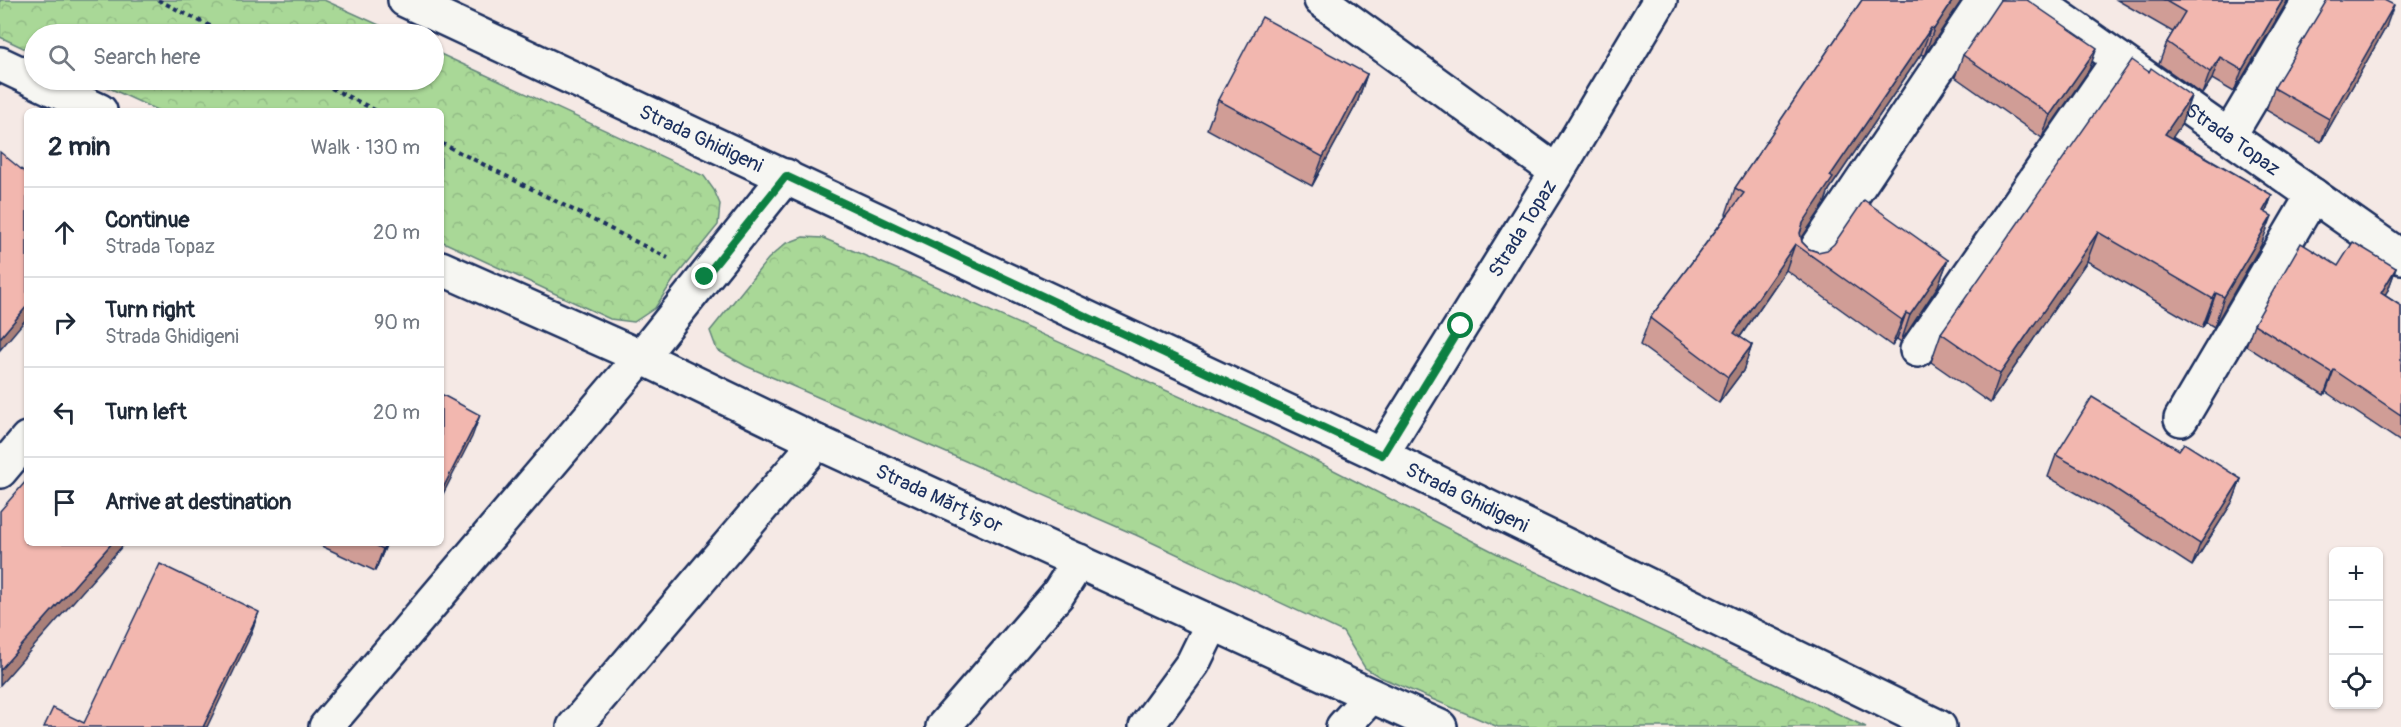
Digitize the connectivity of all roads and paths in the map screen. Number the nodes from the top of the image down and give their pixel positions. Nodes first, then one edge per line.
1 (158, 0) edge
2 (405, 0) edge
3 (1321, 0) edge
4 (1660, 0) edge
5 (1984, 0) edge
6 (2310, 0) edge
7 (2054, 5) edge
8 (206, 24) edge
9 (2120, 59) junction
10 (0, 64) edge
11 (24, 75) edge
12 (55, 90) edge
13 (335, 90) edge
14 (94, 108) edge
15 (371, 108) edge
16 (2229, 136) junction
17 (444, 145) edge
18 (1557, 172) junction
19 (786, 176) junction
20 (2313, 195) junction
21 (2401, 256) edge
22 (1809, 260) edge
23 (444, 269) edge
24 (705, 277) junction
25 (1917, 350) dead end
26 (641, 357) junction
27 (2181, 419) dead end
28 (817, 442) junction
29 (24, 443) edge
30 (1382, 455) junction
31 (0, 471) edge
32 (1079, 561) junction
33 (1212, 624) junction
34 (1371, 696) junction
35 (326, 727) edge
36 (573, 727) edge
37 (944, 727) edge
38 (1146, 727) edge
39 (1343, 727) edge
40 (1440, 727) edge
41 (1939, 727) edge

1 - 8 path
2 - 19 street, Strada Ghidigeni
3 - 18 street
4 - 18 street, Strada Topaz
5 - 22 street
6 - 16 street
7 - 9 street, Strada Topaz
9 - 16 street, Strada Topaz
9 - 25 street
10 - 11 street
12 - 14 street
13 - 15 path
16 - 20 street, Strada Topaz
17 - 24 path
18 - 30 street, Strada Topaz
19 - 24 street
19 - 30 street, Strada Ghidigeni
20 - 21 street, Strada Topaz
20 - 27 street
23 - 26 street, Strada Mărțișor
24 - 26 street
26 - 28 street, Strada Mărțișor
26 - 35 street
28 - 32 street, Strada Mărțișor
28 - 36 street
29 - 31 street
30 - 41 street, Strada Ghidigeni
32 - 33 street, Strada Mărțișor
32 - 37 street
33 - 34 street, Strada Mărțișor
33 - 38 street
34 - 39 street
34 - 40 street, Strada Mărțișor

